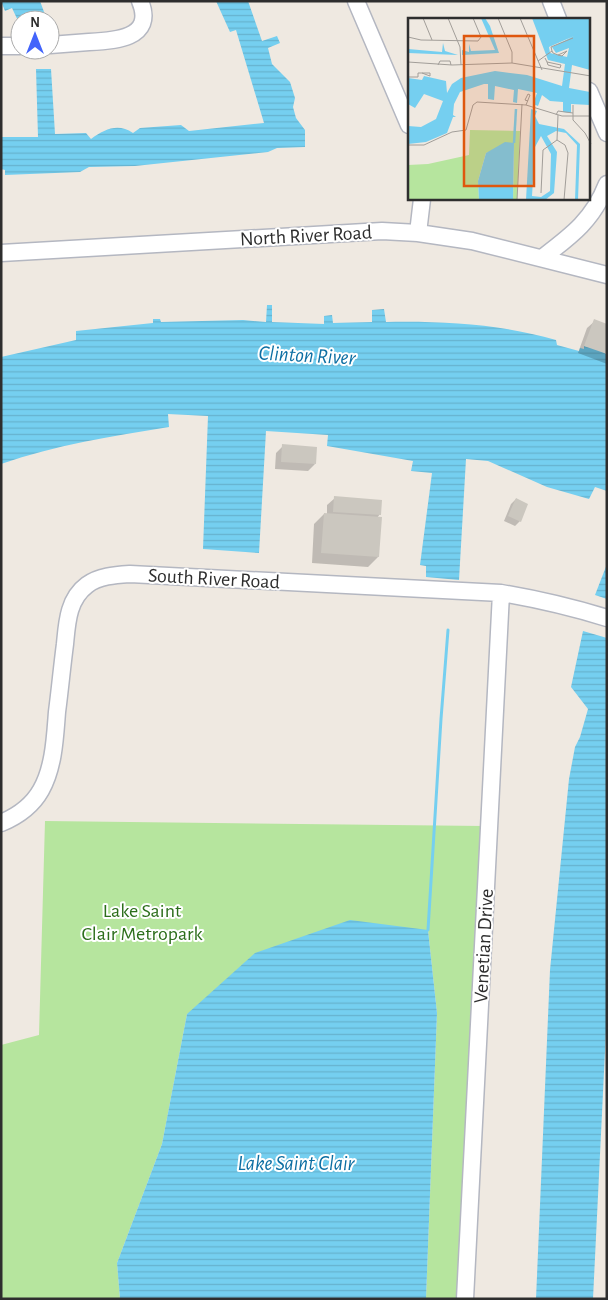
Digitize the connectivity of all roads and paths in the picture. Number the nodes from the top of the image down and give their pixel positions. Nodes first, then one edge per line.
1 (140, 1) edge
2 (356, 1) edge
3 (551, 1) edge
4 (558, 18) edge
5 (60, 44) edge
6 (590, 93) edge
7 (408, 123) edge
8 (607, 133) edge
9 (607, 184) edge
10 (422, 200) edge
11 (418, 233) junction
12 (1, 253) edge
13 (542, 258) junction
14 (607, 275) edge
15 (500, 594) junction
16 (607, 618) edge
17 (1, 823) edge
18 (465, 1299) edge

1 - 5 street
2 - 7 street
3 - 4 street
6 - 8 street
9 - 13 street
10 - 11 street
11 - 12 street, North River Road
11 - 13 street, North River Road
13 - 14 street, North River Road
15 - 16 street, South River Road
15 - 17 street, South River Road
15 - 18 street, Venetian Drive

